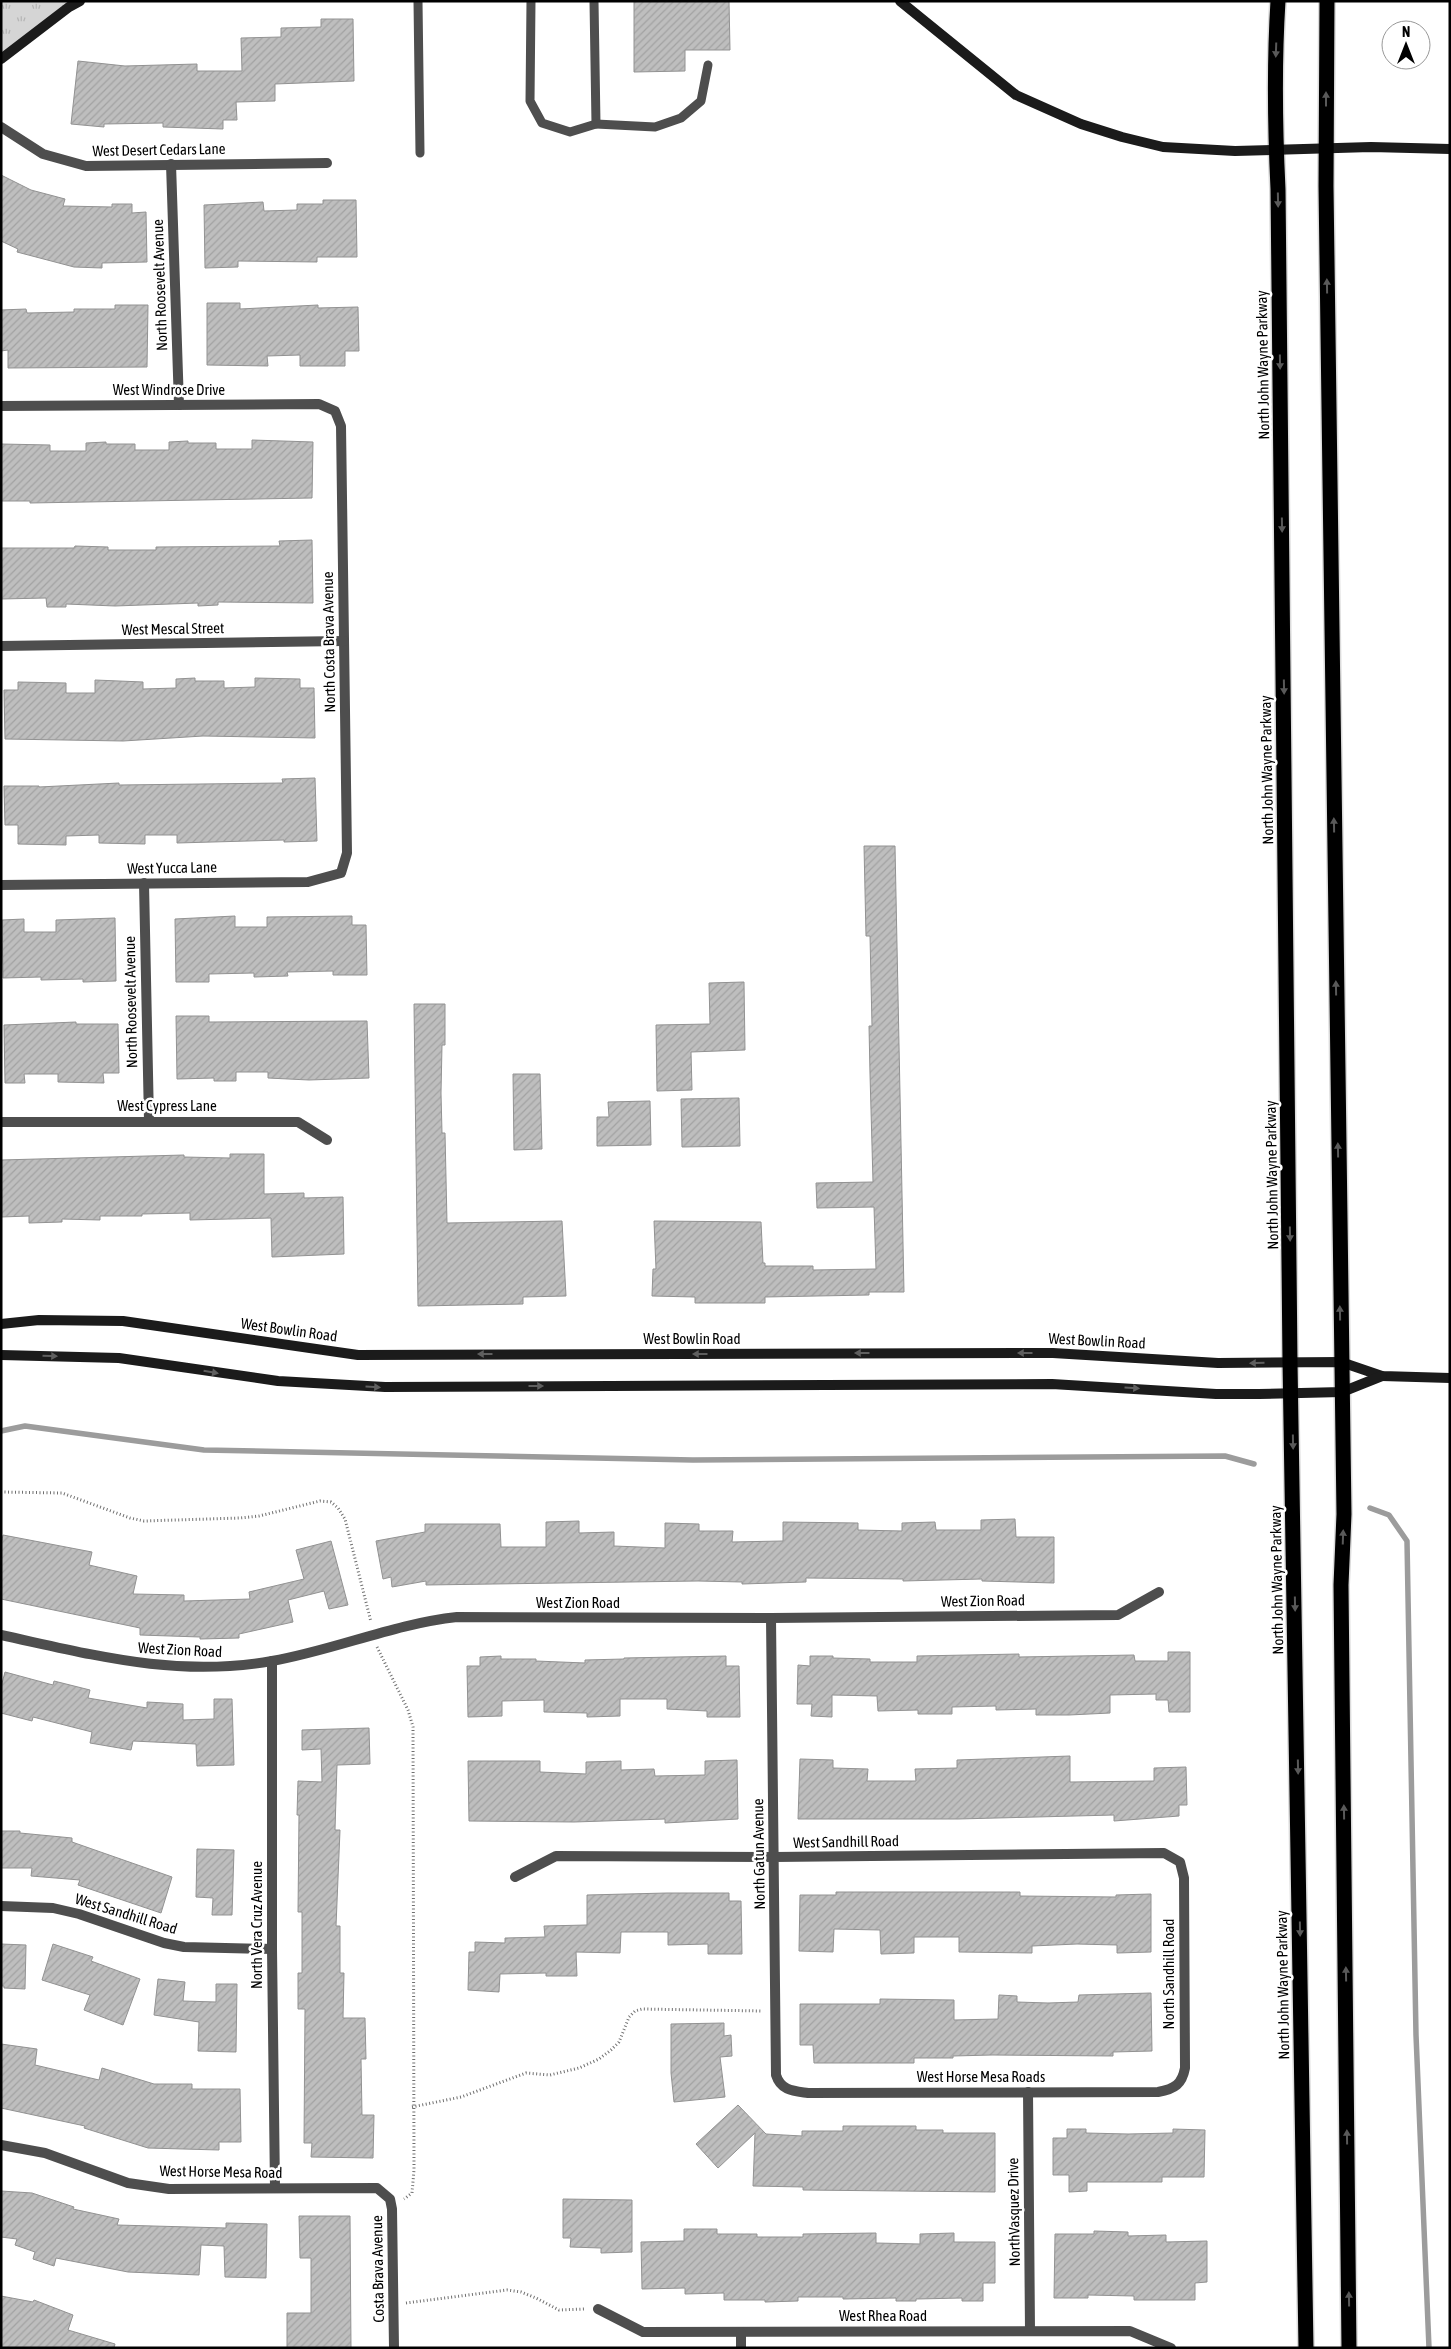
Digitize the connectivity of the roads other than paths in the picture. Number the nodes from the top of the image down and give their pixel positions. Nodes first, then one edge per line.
1 (80, 1) edge
2 (418, 1) edge
3 (531, 1) edge
4 (594, 1) edge
5 (900, 1) edge
6 (1278, 1) edge
7 (1327, 1) edge
8 (1, 60) edge
9 (708, 65) dead end
10 (596, 124) junction
11 (1, 127) edge
12 (1326, 148) junction
13 (1450, 149) edge
14 (1276, 151) junction
15 (420, 153) dead end
16 (327, 162) dead end
17 (171, 164) junction
18 (179, 404) junction
19 (1, 406) edge
20 (335, 411) joint
21 (344, 642) junction
22 (1, 646) edge
23 (341, 873) joint
24 (144, 883) junction
25 (1, 886) edge
26 (149, 1121) junction
27 (1, 1122) edge
28 (327, 1140) dead end
29 (1, 1324) edge
30 (1, 1355) edge
31 (1290, 1362) junction
32 (1341, 1362) junction
33 (1382, 1376) junction
34 (1450, 1378) edge
35 (1342, 1392) junction
36 (1291, 1393) junction
37 (1159, 1592) dead end
38 (770, 1618) junction
39 (1, 1635) edge
40 (272, 1661) junction
41 (774, 1857) junction
42 (1180, 1862) joint
43 (515, 1877) dead end
44 (1, 1906) edge
45 (272, 1949) junction
46 (1178, 2086) joint
47 (783, 2087) joint
48 (1028, 2092) junction
49 (1, 2145) edge
50 (275, 2188) junction
51 (387, 2196) joint
52 (598, 2309) road end
53 (1030, 2331) junction
54 (740, 2332) junction
55 (394, 2348) edge
56 (740, 2348) edge
57 (1171, 2348) edge
58 (1306, 2348) edge
59 (1350, 2348) edge

1 - 8 street
2 - 15 lane
3 - 10 lane
4 - 10 lane
5 - 14 street
6 -> 14 highway, North John Wayne Parkway
12 -> 7 highway
9 - 10 lane
11 - 17 street, West Desert Cedars Lane
12 - 13 street
12 - 14 street
32 -> 12 highway
14 -> 31 highway, North John Wayne Parkway
16 - 17 street, West Desert Cedars Lane
17 - 18 street, North Roosevelt Avenue
18 - 19 street, West Windrose Drive
18 - 20 street, West Windrose Drive
20 - 21 street, North Costa Brava Avenue
21 - 22 street, West Mescal Street
21 - 23 street, North Costa Brava Avenue
23 - 24 street, West Yucca Lane
24 - 25 street, West Yucca Lane
24 - 26 street, North Roosevelt Avenue
26 - 27 street, West Cypress Lane
26 - 28 street, West Cypress Lane
31 -> 29 street, West Bowlin Road
30 -> 36 street, West Bowlin Road
31 - 32 street, West Bowlin Road
31 - 36 highway, North John Wayne Parkway
32 - 33 street, West Bowlin Road
32 - 35 highway
33 - 34 street, West Bowlin Road
33 - 35 street, West Bowlin Road
35 - 36 street, West Bowlin Road
59 -> 35 highway
36 -> 58 highway, North John Wayne Parkway
37 - 38 street, West Zion Road
38 - 40 street, West Zion Road
38 - 41 street, North Gatun Avenue
39 - 40 street, West Zion Road
40 - 45 street, North Vera Cruz Avenue
41 - 42 street, West Sandhill Road
41 - 43 street, West Sandhill Road
41 - 47 street, North Gatun Avenue
42 - 46 street, North Sandhill Road
44 - 45 street, West Sandhill Road
45 - 50 street, North Vera Cruz Avenue
46 - 48 street, West Horse Mesa Roads
47 - 48 street, West Horse Mesa Roads
48 - 53 street, NorthVasquez Drive
49 - 50 street, West Horse Mesa Road
50 - 51 street, West Horse Mesa Road
51 - 55 street, Costa Brava Avenue
52 - 54 street, West Rhea Road
53 - 54 street, West Rhea Road
53 - 57 street, West Rhea Road
54 - 56 street

